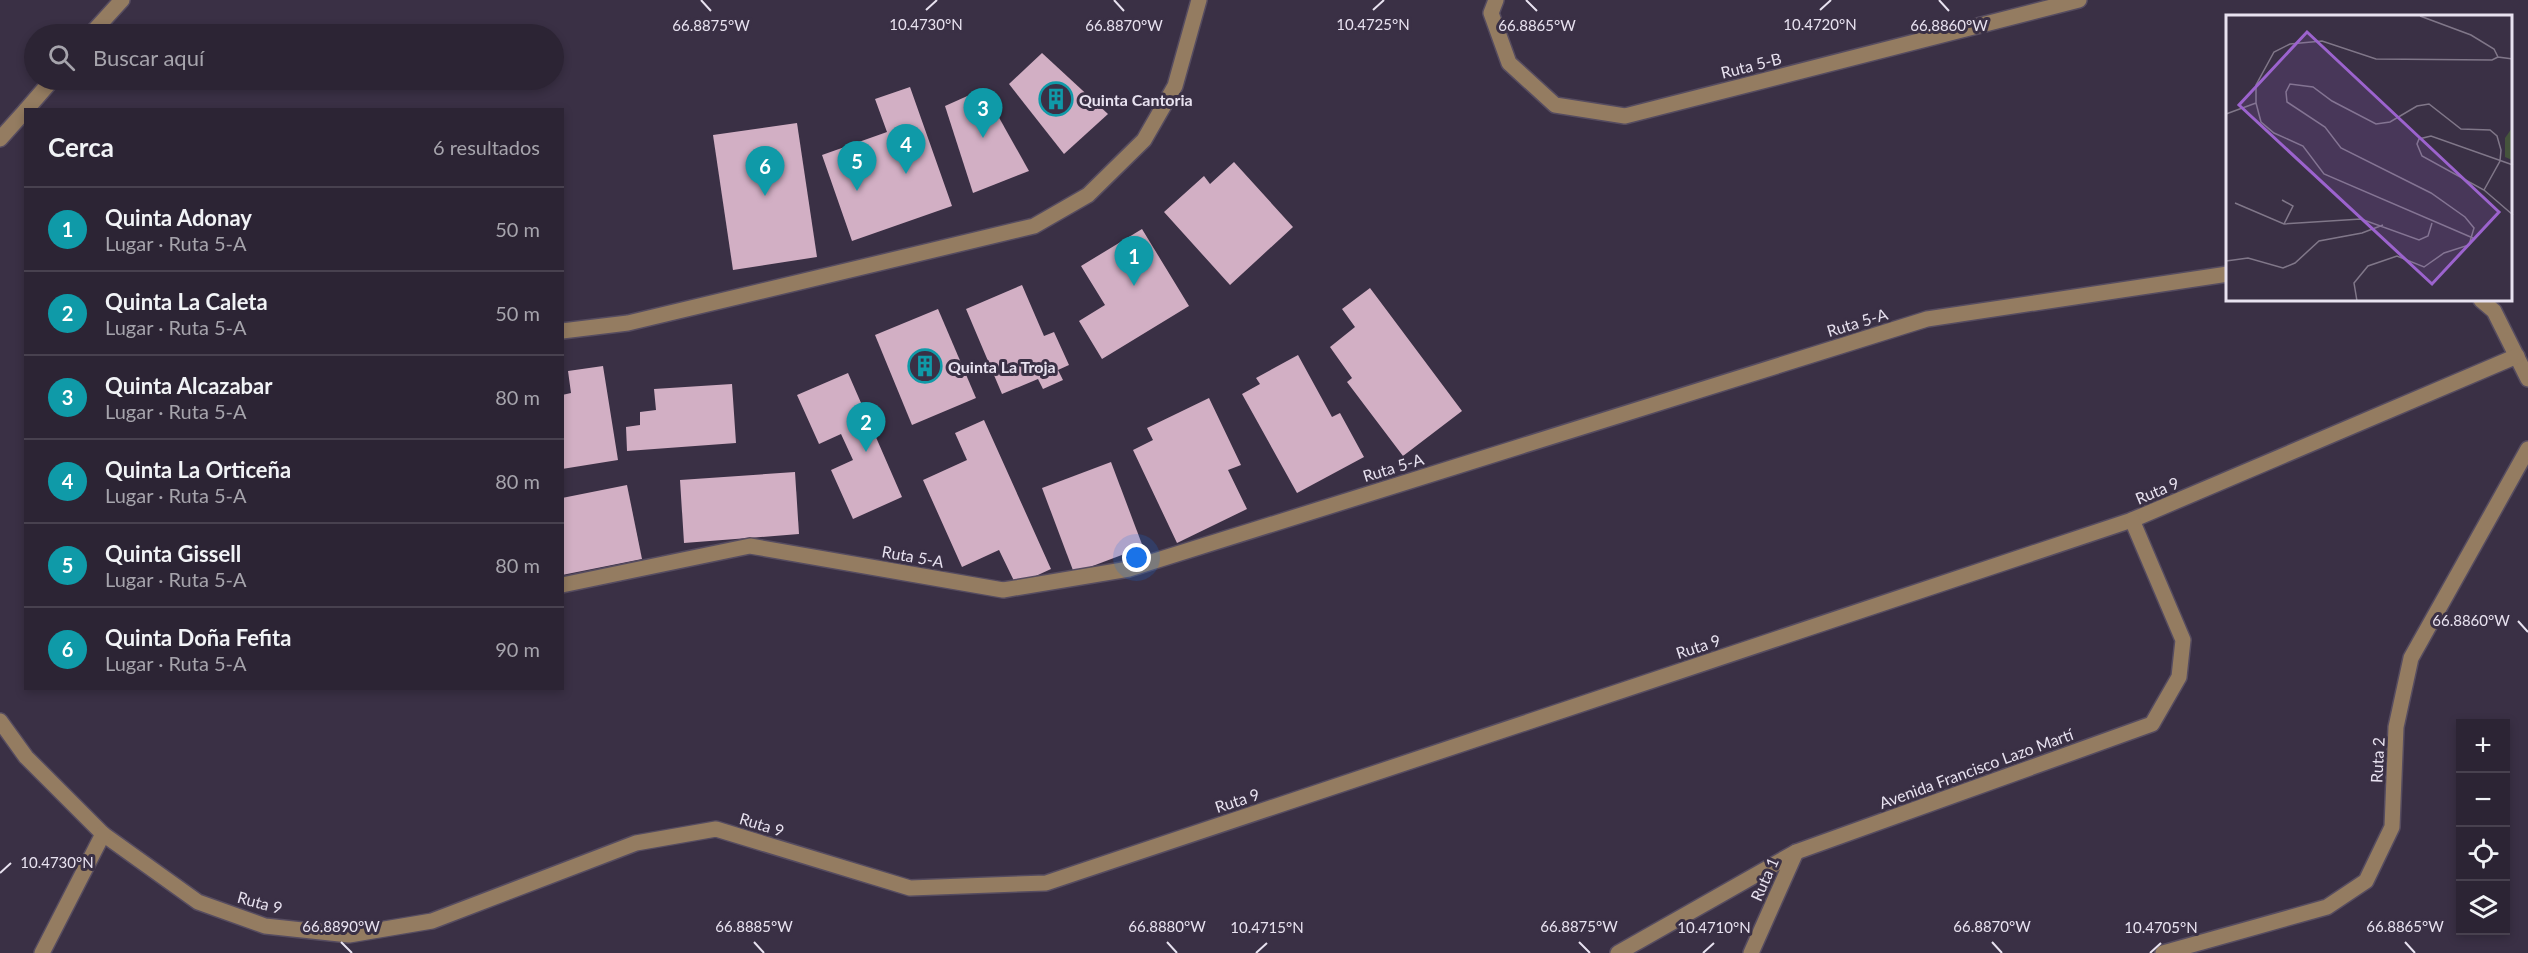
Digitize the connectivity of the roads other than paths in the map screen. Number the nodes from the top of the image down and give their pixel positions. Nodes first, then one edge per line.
1 (122, 0) edge
2 (1199, 0) edge
3 (1496, 0) edge
4 (2079, 0) edge
5 (100, 24) edge
6 (43, 90) edge
7 (28, 108) edge
8 (24, 112) edge
9 (0, 139) edge
10 (2226, 274) edge
11 (2483, 302) edge
12 (564, 331) edge
13 (2517, 356) junction
14 (2528, 379) edge
15 (2528, 449) edge
16 (2132, 520) junction
17 (564, 585) edge
18 (0, 721) edge
19 (103, 834) junction
20 (1796, 852) junction
21 (42, 953) edge
22 (1618, 953) edge
23 (1751, 953) edge
24 (2163, 953) edge

1 - 5 street
2 - 12 street
3 - 4 street, Ruta 5-B
6 - 7 street
8 - 9 street
10 - 17 street, Ruta 5-A
11 - 13 street
13 - 14 street
13 - 16 street, Ruta 9
15 - 24 street, Ruta 2
16 - 19 street, Ruta 9
16 - 20 street, Avenida Francisco Lazo Martí
18 - 19 street, Ruta 9
19 - 21 street
20 - 22 street, Avenida Francisco Lazo Martí
20 - 23 street, Ruta 1

